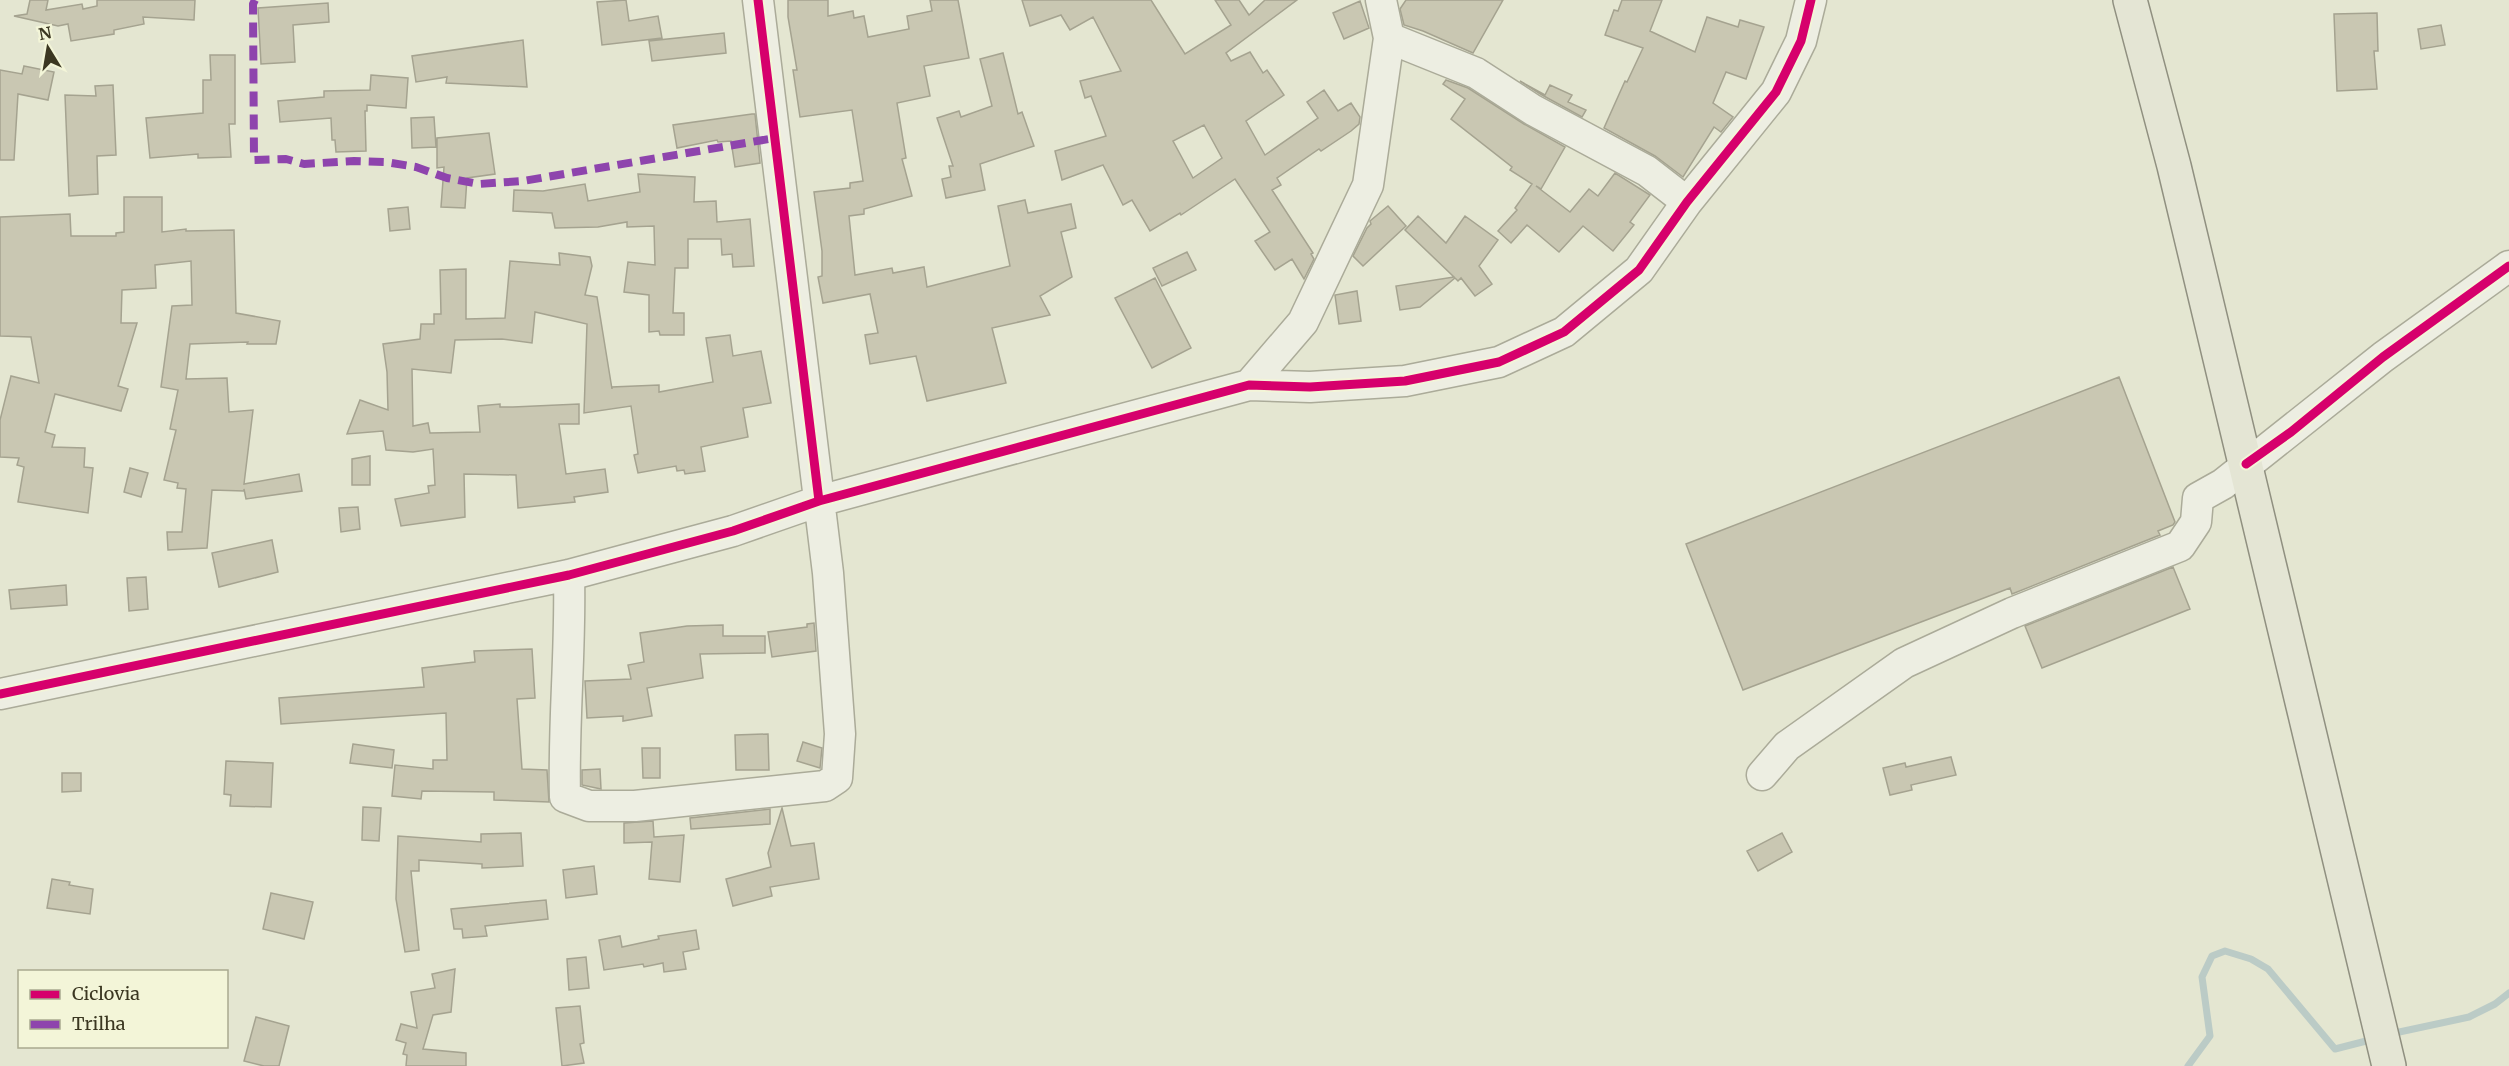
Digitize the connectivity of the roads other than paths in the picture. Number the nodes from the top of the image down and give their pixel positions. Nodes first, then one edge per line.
1 (758, 0) edge
2 (1381, 0) edge
3 (1811, 0) edge
4 (2130, 0) edge
5 (1389, 38) junction
6 (1687, 202) junction
7 (2509, 266) edge
8 (1249, 385) junction
9 (2246, 464) junction
10 (819, 501) junction
11 (569, 575) junction
12 (0, 694) edge
13 (1762, 776) dead end
14 (2389, 1066) edge

1 - 10 street
2 - 5 street
3 - 6 street
4 - 9 main road
5 - 6 street
5 - 8 street
6 - 8 street
7 - 9 street
8 - 10 street
9 - 13 street
9 - 14 main road
10 - 11 street
10 - 11 street
11 - 12 street

